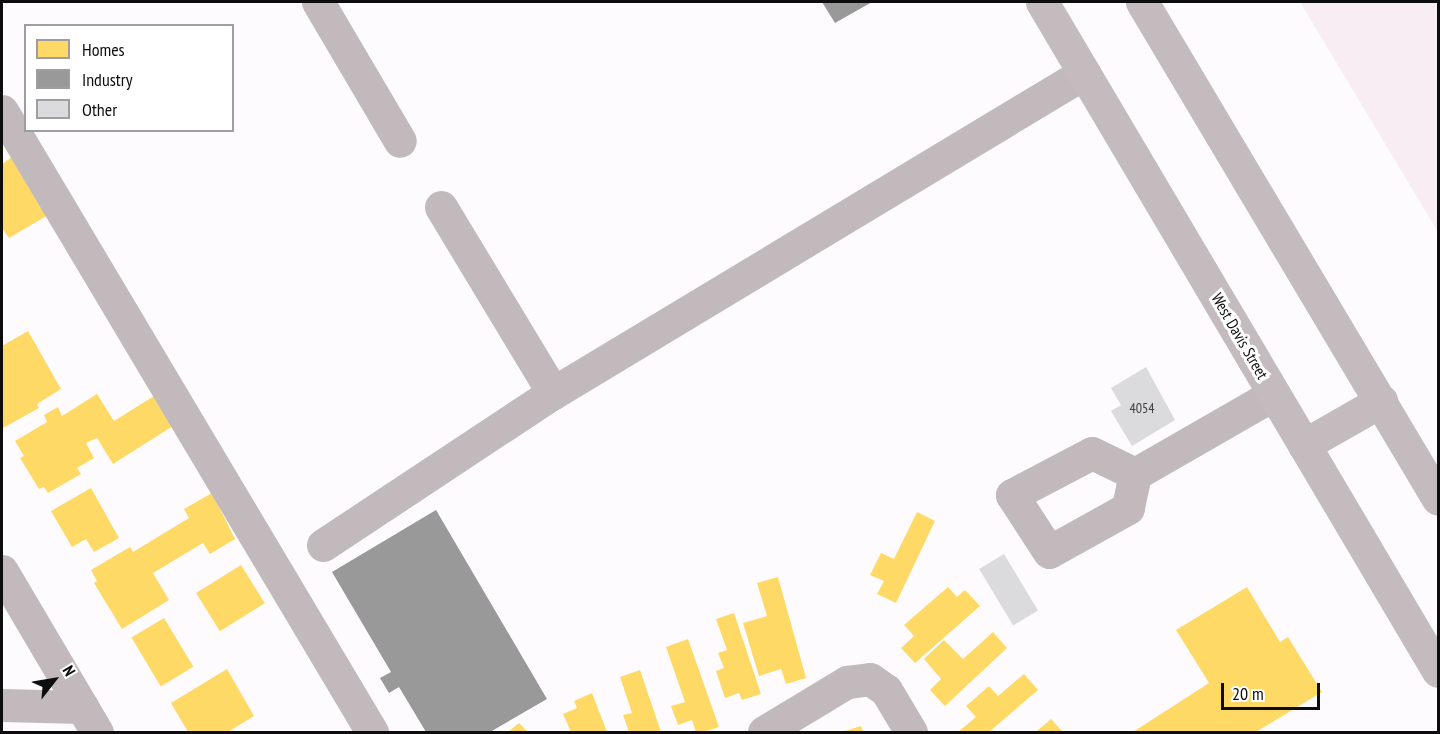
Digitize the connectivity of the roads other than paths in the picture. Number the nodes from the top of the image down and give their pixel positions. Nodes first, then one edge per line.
1 (318, 2) edge
2 (1042, 2) edge
3 (1142, 2) edge
4 (1084, 73) junction
5 (2, 111) edge
6 (400, 141) dead end
7 (441, 207) dead end
8 (553, 393) junction
9 (1274, 394) junction
10 (1381, 401) junction
11 (1304, 445) junction
12 (1135, 474) dead end
13 (1438, 499) edge
14 (323, 545) dead end
15 (2, 571) edge
16 (1438, 670) edge
17 (2, 705) edge
18 (90, 720) edge
19 (372, 732) edge
20 (764, 732) edge
21 (911, 732) edge

1 - 6 street
2 - 4 main road, West Davis Street
3 - 10 main road
4 - 8 street
4 - 9 main road, West Davis Street
5 - 19 street
7 - 8 street
8 - 14 street
9 - 11 main road, West Davis Street
9 - 12 street
10 - 11 main road
10 - 13 main road
11 - 16 main road, West Davis Street
15 - 18 street
17 - 18 street
20 - 21 street

